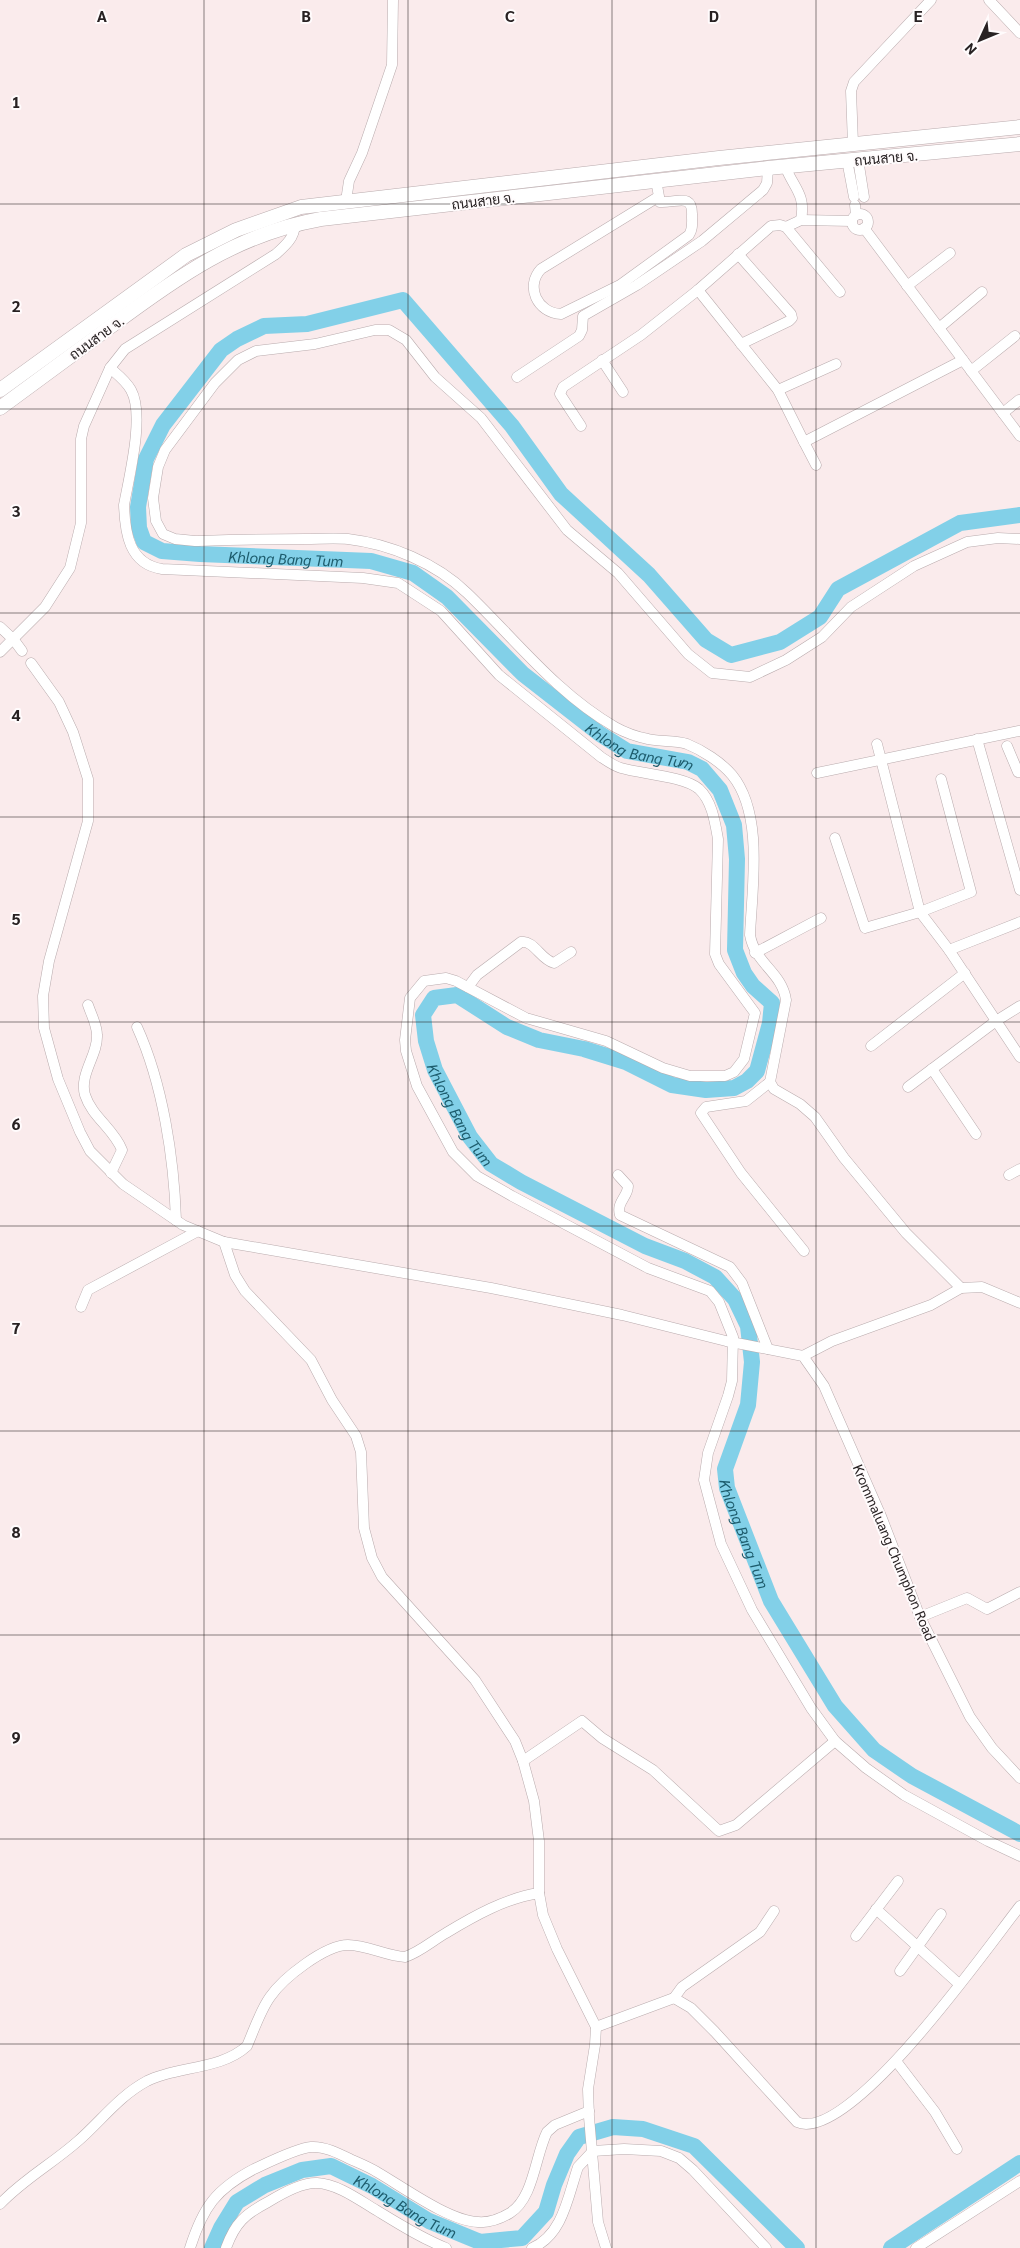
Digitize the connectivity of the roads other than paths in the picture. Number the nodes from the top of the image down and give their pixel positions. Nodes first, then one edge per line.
1 (393, 0) edge
2 (931, 0) edge
3 (989, 0) edge
4 (1020, 33) edge
5 (1020, 127) edge
6 (853, 144) junction
7 (1020, 144) edge
8 (853, 160) junction
9 (785, 166) junction
10 (768, 168) junction
11 (656, 180) junction
12 (658, 198) junction
13 (346, 201) junction
14 (858, 206) junction
15 (801, 220) junction
16 (295, 225) junction
17 (786, 227) junction
18 (950, 253) dead end
19 (738, 254) junction
20 (907, 286) junction
21 (698, 290) junction
22 (840, 292) dead end
23 (982, 292) dead end
24 (939, 328) junction
25 (1015, 336) dead end
26 (741, 344) junction
27 (602, 360) junction
28 (962, 360) junction
29 (836, 364) dead end
30 (110, 368) junction
31 (971, 371) junction
32 (517, 377) dead end
33 (0, 390) edge
34 (778, 390) junction
35 (623, 392) dead end
36 (1019, 400) edge
37 (0, 408) edge
38 (1003, 413) junction
39 (581, 426) dead end
40 (1020, 436) edge
41 (804, 442) junction
42 (816, 465) dead end
43 (1020, 538) edge
44 (0, 627) edge
45 (14, 640) junction
46 (22, 651) dead end
47 (0, 652) edge
48 (31, 663) dead end
49 (1019, 730) dead end
50 (977, 740) junction
51 (876, 744) dead end
52 (1007, 746) dead end
53 (881, 760) junction
54 (1020, 772) edge
55 (817, 773) dead end
56 (941, 779) dead end
57 (835, 838) dead end
58 (1020, 890) edge
59 (920, 912) junction
60 (821, 918) dead end
61 (1020, 922) edge
62 (949, 950) junction
63 (571, 952) dead end
64 (756, 953) junction
65 (965, 973) junction
66 (468, 987) junction
67 (88, 1005) dead end
68 (1020, 1006) edge
69 (996, 1021) junction
70 (137, 1027) dead end
71 (872, 1046) dead end
72 (1020, 1057) edge
73 (932, 1069) junction
74 (770, 1082) junction
75 (908, 1087) dead end
76 (976, 1134) dead end
77 (1020, 1169) edge
78 (111, 1172) junction
79 (618, 1175) dead end
80 (1009, 1175) dead end
81 (176, 1220) junction
82 (198, 1231) junction
83 (224, 1242) junction
84 (804, 1251) dead end
85 (961, 1288) junction
86 (1020, 1303) edge
87 (81, 1307) dead end
88 (738, 1344) junction
89 (764, 1348) junction
90 (803, 1356) junction
91 (1020, 1592) edge
92 (920, 1616) junction
93 (835, 1741) junction
94 (523, 1761) junction
95 (1020, 1778) edge
96 (1020, 1856) edge
97 (898, 1880) dead end
98 (539, 1892) junction
99 (1020, 1906) edge
100 (876, 1909) junction
101 (774, 1911) dead end
102 (941, 1914) dead end
103 (856, 1936) dead end
104 (918, 1947) junction
105 (900, 1971) dead end
106 (959, 1984) junction
107 (674, 1998) junction
108 (596, 2027) junction
109 (896, 2061) junction
110 (589, 2114) junction
111 (593, 2149) junction
112 (957, 2149) dead end
113 (1020, 2181) edge
114 (0, 2204) edge
115 (190, 2248) edge
116 (226, 2248) edge
117 (446, 2248) edge
118 (532, 2248) edge
119 (606, 2248) edge
120 (766, 2248) edge
121 (916, 2248) edge

1 - 13 street
2 - 6 street
3 - 4 street
5 - 6 main road, ถนนสาย จ.
6 - 13 main road, ถนนสาย จ.
7 - 8 main road, ถนนสาย จ.
8 - 9 main road, ถนนสาย จ.
8 - 14 street
9 - 10 main road, ถนนสาย จ.
9 - 15 street
10 - 11 main road, ถนนสาย จ.
10 - 32 street
11 - 12 street
11 - 16 main road, ถนนสาย จ.
12 - 12 street
13 - 33 main road, ถนนสาย จ.
14 - 15 street
14 - 20 street
15 - 17 street
16 - 30 street
16 - 37 main road, ถนนสาย จ.
17 - 19 street
17 - 22 street
18 - 20 street
19 - 21 street
19 - 26 street
20 - 24 street
21 - 26 street
21 - 27 street
23 - 24 street
24 - 28 street
25 - 31 street
26 - 34 street
27 - 35 street
27 - 39 street
28 - 31 street
28 - 41 street
29 - 34 street
30 - 45 street
30 - 66 street
31 - 38 street
34 - 41 street
36 - 38 street
38 - 40 street
41 - 42 street
43 - 64 street
44 - 45 street
45 - 46 street
45 - 47 street
48 - 78 street
49 - 50 street
50 - 53 street
50 - 58 street
51 - 53 street
52 - 54 street
53 - 55 street
53 - 59 street
56 - 59 street
57 - 59 street
59 - 62 street
60 - 64 street
61 - 62 street
62 - 65 street
63 - 66 street
64 - 74 street
65 - 69 street
65 - 71 street
66 - 88 street
67 - 78 street
68 - 69 street
69 - 72 street
69 - 73 street
70 - 81 street
73 - 75 street
73 - 76 street
74 - 84 street
74 - 85 street
77 - 80 street
78 - 81 street
79 - 89 street
81 - 82 street
82 - 83 street
82 - 87 street
83 - 88 street
83 - 94 street
85 - 86 street
85 - 90 street
88 - 89 street
88 - 93 street
89 - 90 street
90 - 92 street, Krommaluang Chumphon Road
91 - 92 street
92 - 95 street, Krommaluang Chumphon Road
93 - 94 street
93 - 96 street
94 - 98 street
97 - 100 street
98 - 108 street
98 - 114 street
99 - 106 street
100 - 103 street
100 - 104 street
101 - 107 street
102 - 104 street
104 - 105 street
104 - 106 street
106 - 109 street
107 - 108 street
107 - 109 street
108 - 110 street
109 - 112 street
110 - 111 street
110 - 115 street
111 - 118 street
111 - 119 street
111 - 120 street
113 - 121 street
116 - 117 street

